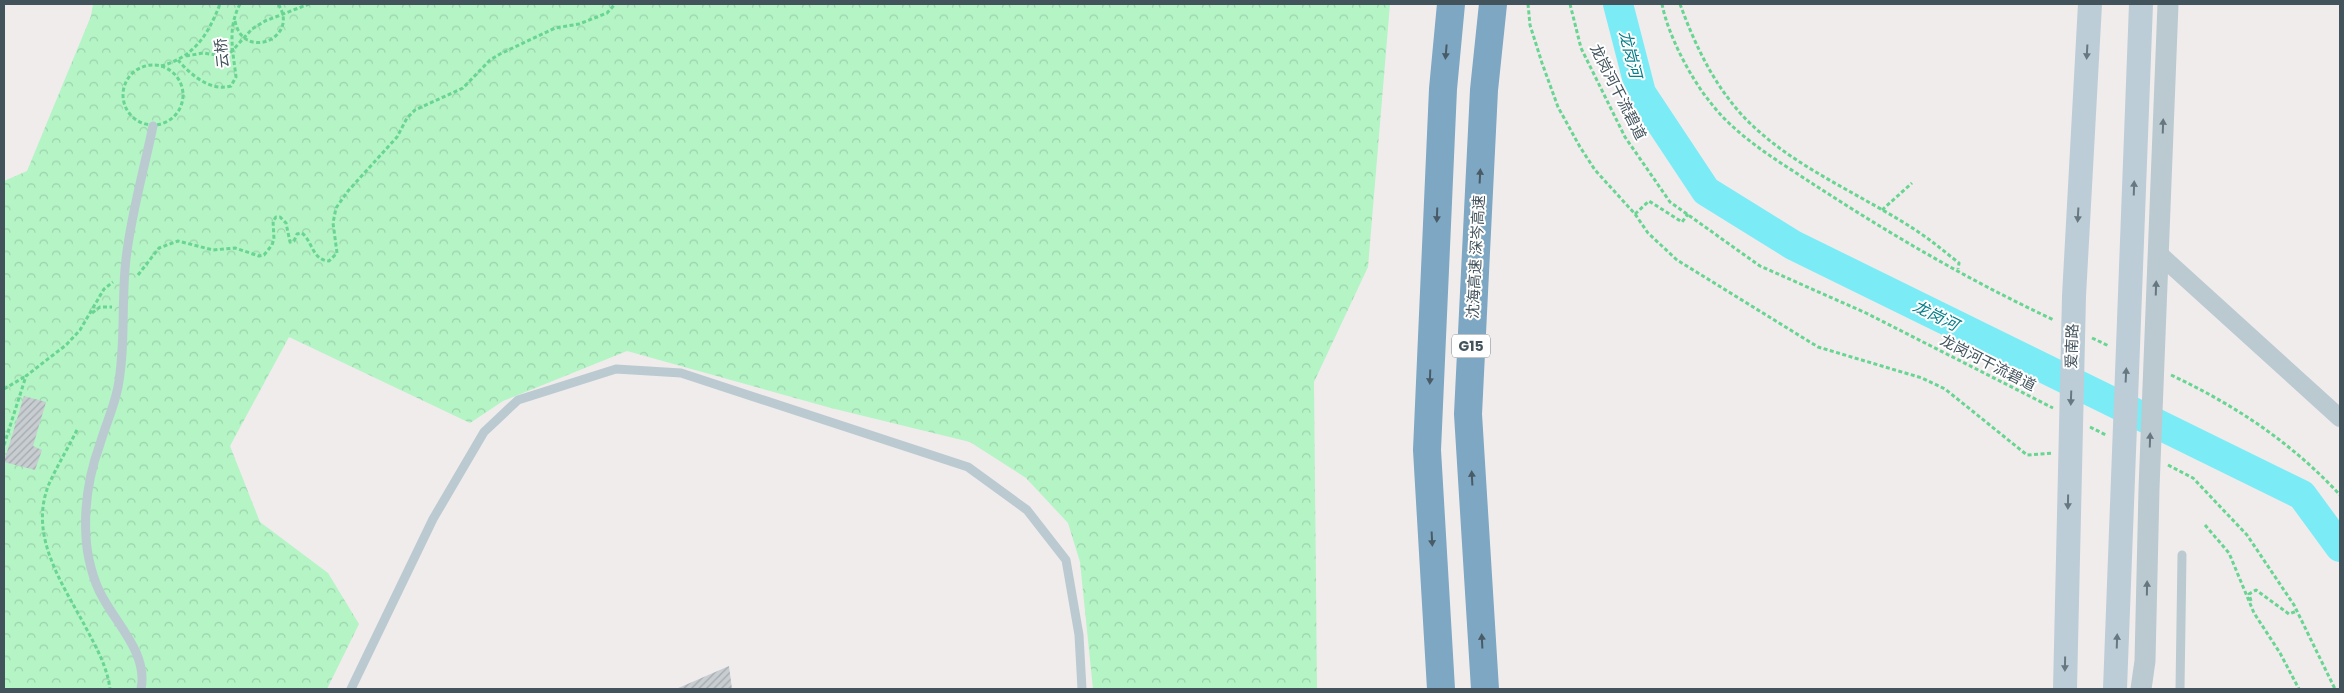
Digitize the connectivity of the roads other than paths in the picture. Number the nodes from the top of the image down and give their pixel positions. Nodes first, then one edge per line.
1 (1451, 4) edge
2 (1493, 4) edge
3 (2090, 4) edge
4 (2141, 4) edge
5 (2154, 4) edge
6 (2168, 4) edge
7 (2140, 33) junction
8 (153, 126) road end
9 (2158, 253) junction
10 (2340, 418) edge
11 (2182, 555) dead end
12 (141, 689) edge
13 (351, 689) edge
14 (1082, 689) edge
15 (1441, 689) edge
16 (1485, 689) edge
17 (2065, 689) edge
18 (2115, 689) edge
19 (2141, 689) edge
20 (2180, 689) edge

1 -> 15 highway, G15
16 -> 2 highway, 沈海高速 深岑高速 / G15
3 -> 17 main road, 爱南路
4 - 7 main road
5 - 7 main road
9 -> 6 street
18 -> 7 main road
8 - 12 lane
9 - 10 street
19 -> 9 street
11 - 20 lane
13 - 14 lane

